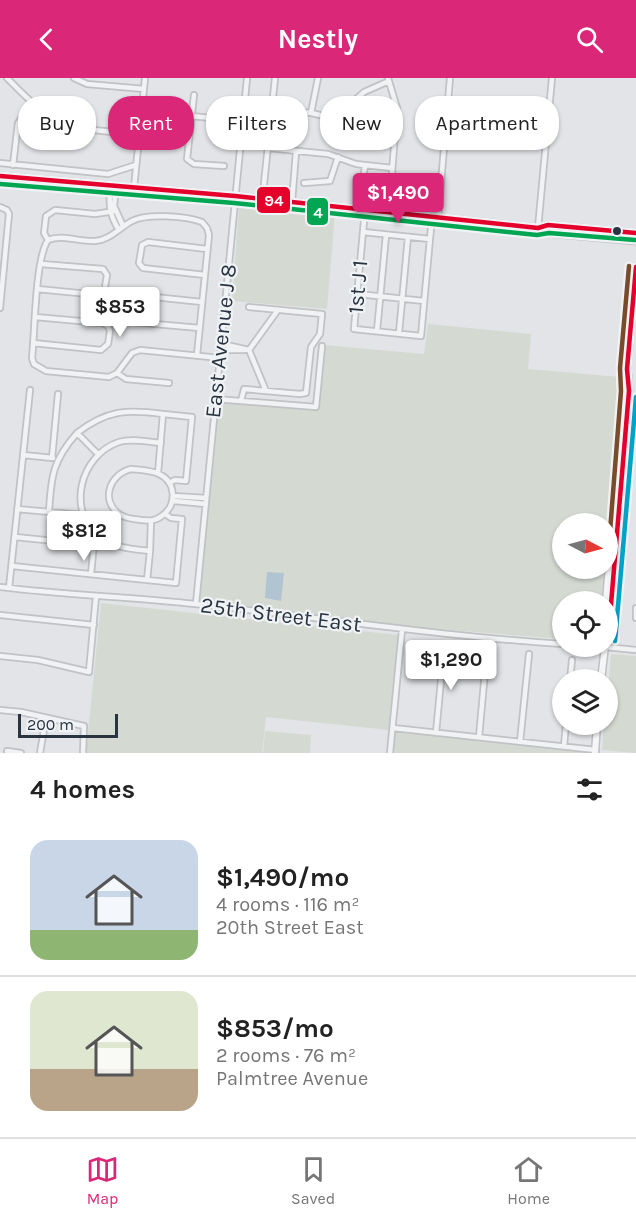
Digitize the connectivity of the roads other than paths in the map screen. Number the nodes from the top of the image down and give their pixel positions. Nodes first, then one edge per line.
1 (8, 78) edge
2 (74, 78) edge
3 (105, 78) edge
4 (145, 78) edge
5 (247, 78) edge
6 (275, 78) edge
7 (318, 78) edge
8 (450, 78) edge
9 (552, 78) edge
10 (389, 80) edge
11 (104, 86) junction
12 (144, 90) junction
13 (26, 96) edge
14 (143, 96) edge
15 (245, 96) edge
16 (273, 96) edge
17 (360, 96) edge
18 (394, 96) edge
19 (308, 113) edge
20 (311, 113) junction
21 (320, 115) edge
22 (18, 123) edge
23 (137, 150) edge
24 (188, 150) edge
25 (240, 150) edge
26 (268, 150) edge
27 (282, 150) edge
28 (394, 150) edge
29 (296, 152) junction
30 (338, 157) junction
31 (0, 163) edge
32 (13, 165) junction
33 (136, 165) junction
34 (365, 165) junction
35 (224, 166) dead end
36 (392, 168) junction
37 (0, 176) edge
38 (304, 183) dead end
39 (264, 184) dead end
40 (113, 187) junction
41 (134, 188) junction
42 (235, 196) junction
43 (358, 196) dead end
44 (390, 199) dead end
45 (292, 202) junction
46 (0, 207) edge
47 (365, 210) junction
48 (113, 211) junction
49 (435, 218) junction
50 (121, 228) junction
51 (538, 228) junction
52 (580, 228) junction
53 (363, 232) junction
54 (636, 233) edge
55 (555, 234) junction
56 (386, 235) junction
57 (408, 237) junction
58 (430, 239) junction
59 (48, 240) junction
60 (636, 241) edge
61 (207, 249) junction
62 (3, 252) edge
63 (41, 264) junction
64 (636, 267) edge
65 (205, 275) junction
66 (37, 289) junction
67 (358, 294) junction
68 (1, 295) edge
69 (380, 296) junction
70 (402, 299) junction
71 (424, 301) junction
72 (202, 302) junction
73 (249, 307) dead end
74 (0, 308) edge
75 (278, 310) junction
76 (34, 316) junction
77 (200, 328) junction
78 (377, 332) junction
79 (399, 333) junction
80 (33, 343) junction
81 (222, 344) junction
82 (633, 344) edge
83 (322, 346) dead end
84 (221, 350) junction
85 (249, 350) junction
86 (197, 355) junction
87 (220, 358) junction
88 (627, 369) junction
89 (117, 373) junction
90 (169, 383) dead end
91 (30, 390) dead end
92 (266, 391) junction
93 (58, 394) dead end
94 (215, 399) junction
95 (241, 401) junction
96 (163, 414) junction
97 (78, 433) junction
98 (161, 443) junction
99 (625, 447) junction
100 (636, 448) edge
101 (98, 454) junction
102 (23, 455) junction
103 (52, 458) junction
104 (58, 459) junction
105 (158, 473) junction
106 (169, 483) junction
107 (174, 498) junction
108 (206, 501) junction
109 (18, 508) junction
110 (49, 512) junction
111 (165, 514) junction
112 (84, 515) junction
113 (151, 521) junction
114 (15, 537) junction
115 (99, 537) junction
116 (94, 545) junction
117 (150, 551) junction
118 (12, 566) junction
119 (91, 574) junction
120 (147, 580) junction
121 (0, 587) edge
122 (9, 588) junction
123 (607, 591) edge
124 (612, 591) edge
125 (96, 596) junction
126 (196, 604) junction
127 (636, 608) edge
128 (0, 615) edge
129 (636, 618) edge
130 (94, 625) junction
131 (402, 630) junction
132 (488, 639) junction
133 (552, 643) edge
134 (444, 648) dead end
135 (618, 648) edge
136 (636, 650) edge
137 (529, 654) dead end
138 (0, 656) edge
139 (572, 660) dead end
140 (571, 669) edge
141 (0, 710) edge
142 (46, 718) junction
143 (393, 728) junction
144 (436, 733) junction
145 (565, 735) edge
146 (596, 735) edge
147 (479, 737) junction
148 (520, 742) junction
149 (564, 746) junction
150 (7, 751) dead end
151 (595, 751) edge
152 (21, 753) edge
153 (40, 753) edge
154 (82, 753) edge
155 (390, 753) edge

1 - 13 street
2 - 11 street
3 - 11 street
4 - 12 street
5 - 15 street, East Avenue J 8
6 - 16 street
7 - 20 street
8 - 49 street
9 - 51 street
10 - 17 street
10 - 18 street
11 - 12 street
12 - 14 street
19 - 20 street
20 - 21 street
22 - 32 street
23 - 33 street
24 - 35 street
25 - 42 street, East Avenue J 8
26 - 39 street
27 - 29 street
28 - 36 street
29 - 30 street
29 - 45 street
30 - 34 street
30 - 38 street
31 - 32 street
32 - 33 street
33 - 41 street
34 - 36 street
34 - 43 street
36 - 44 street
37 - 40 main road
40 - 41 main road
40 - 48 street
41 - 42 main road
42 - 45 main road
42 - 81 street, East Avenue J 8
45 - 47 main road
46 - 62 street
47 - 49 main road
47 - 53 street, 1st J 1
48 - 50 street
48 - 59 street
49 - 51 main road
49 - 58 street
50 - 59 street
50 - 61 street
51 - 52 main road
51 - 55 main road
52 - 54 main road
52 - 55 main road
53 - 56 street
53 - 67 street, 1st J 1
55 - 60 main road
56 - 57 street
56 - 69 street
57 - 58 street
57 - 70 street
58 - 71 street
59 - 63 street
61 - 65 street
61 - 65 street
62 - 68 street
63 - 66 street
63 - 66 street
64 - 82 main road
65 - 72 street
66 - 76 street
67 - 69 street
67 - 78 street, 1st J 1
68 - 74 street
69 - 70 street
69 - 78 street
70 - 71 street
70 - 79 street
71 - 79 street
72 - 77 street
72 - 77 street
73 - 75 street
75 - 85 street
75 - 92 street
76 - 80 street
76 - 80 street
77 - 86 street
78 - 79 street
80 - 89 street
81 - 84 street, East Avenue J 8
81 - 85 street
82 - 88 main road
83 - 95 street
84 - 85 street
84 - 87 street, East Avenue J 8
85 - 92 street
86 - 87 street
86 - 89 street
87 - 94 street, East Avenue J 8
88 - 99 main road
88 - 123 main road
89 - 90 street
91 - 102 street
92 - 95 street
93 - 103 street
94 - 95 street
94 - 108 street, East Avenue J 8
96 - 97 street
96 - 98 street
96 - 106 street
97 - 101 street
97 - 104 street
98 - 101 street
98 - 105 street
99 - 100 street
99 - 124 main road
101 - 112 street
102 - 103 street
102 - 109 street
103 - 104 street
104 - 110 street
105 - 106 street
105 - 113 street
106 - 107 street
107 - 108 street
107 - 111 street
108 - 126 street, East Avenue J 8
109 - 110 street
109 - 114 street
110 - 112 street
111 - 113 street
111 - 120 street
112 - 115 street
113 - 117 street
114 - 116 street
114 - 118 street
115 - 116 street
115 - 117 street
116 - 119 street
117 - 120 street
118 - 119 street
118 - 122 street
119 - 120 street
121 - 122 street, 25th Street East
122 - 125 street, 25th Street East
125 - 126 street, 25th Street East
125 - 130 street
126 - 131 street, 25th Street East
127 - 129 street
128 - 130 street
130 - 138 street
131 - 132 street, 25th Street East
131 - 143 street
132 - 133 street, 25th Street East
132 - 147 street
134 - 144 street
135 - 136 street
137 - 148 street
139 - 140 street
141 - 142 street
142 - 153 street
142 - 154 street
143 - 144 street
143 - 155 street
144 - 147 street
145 - 149 street
146 - 151 main road
147 - 148 street
148 - 149 street
149 - 151 street
150 - 152 street

